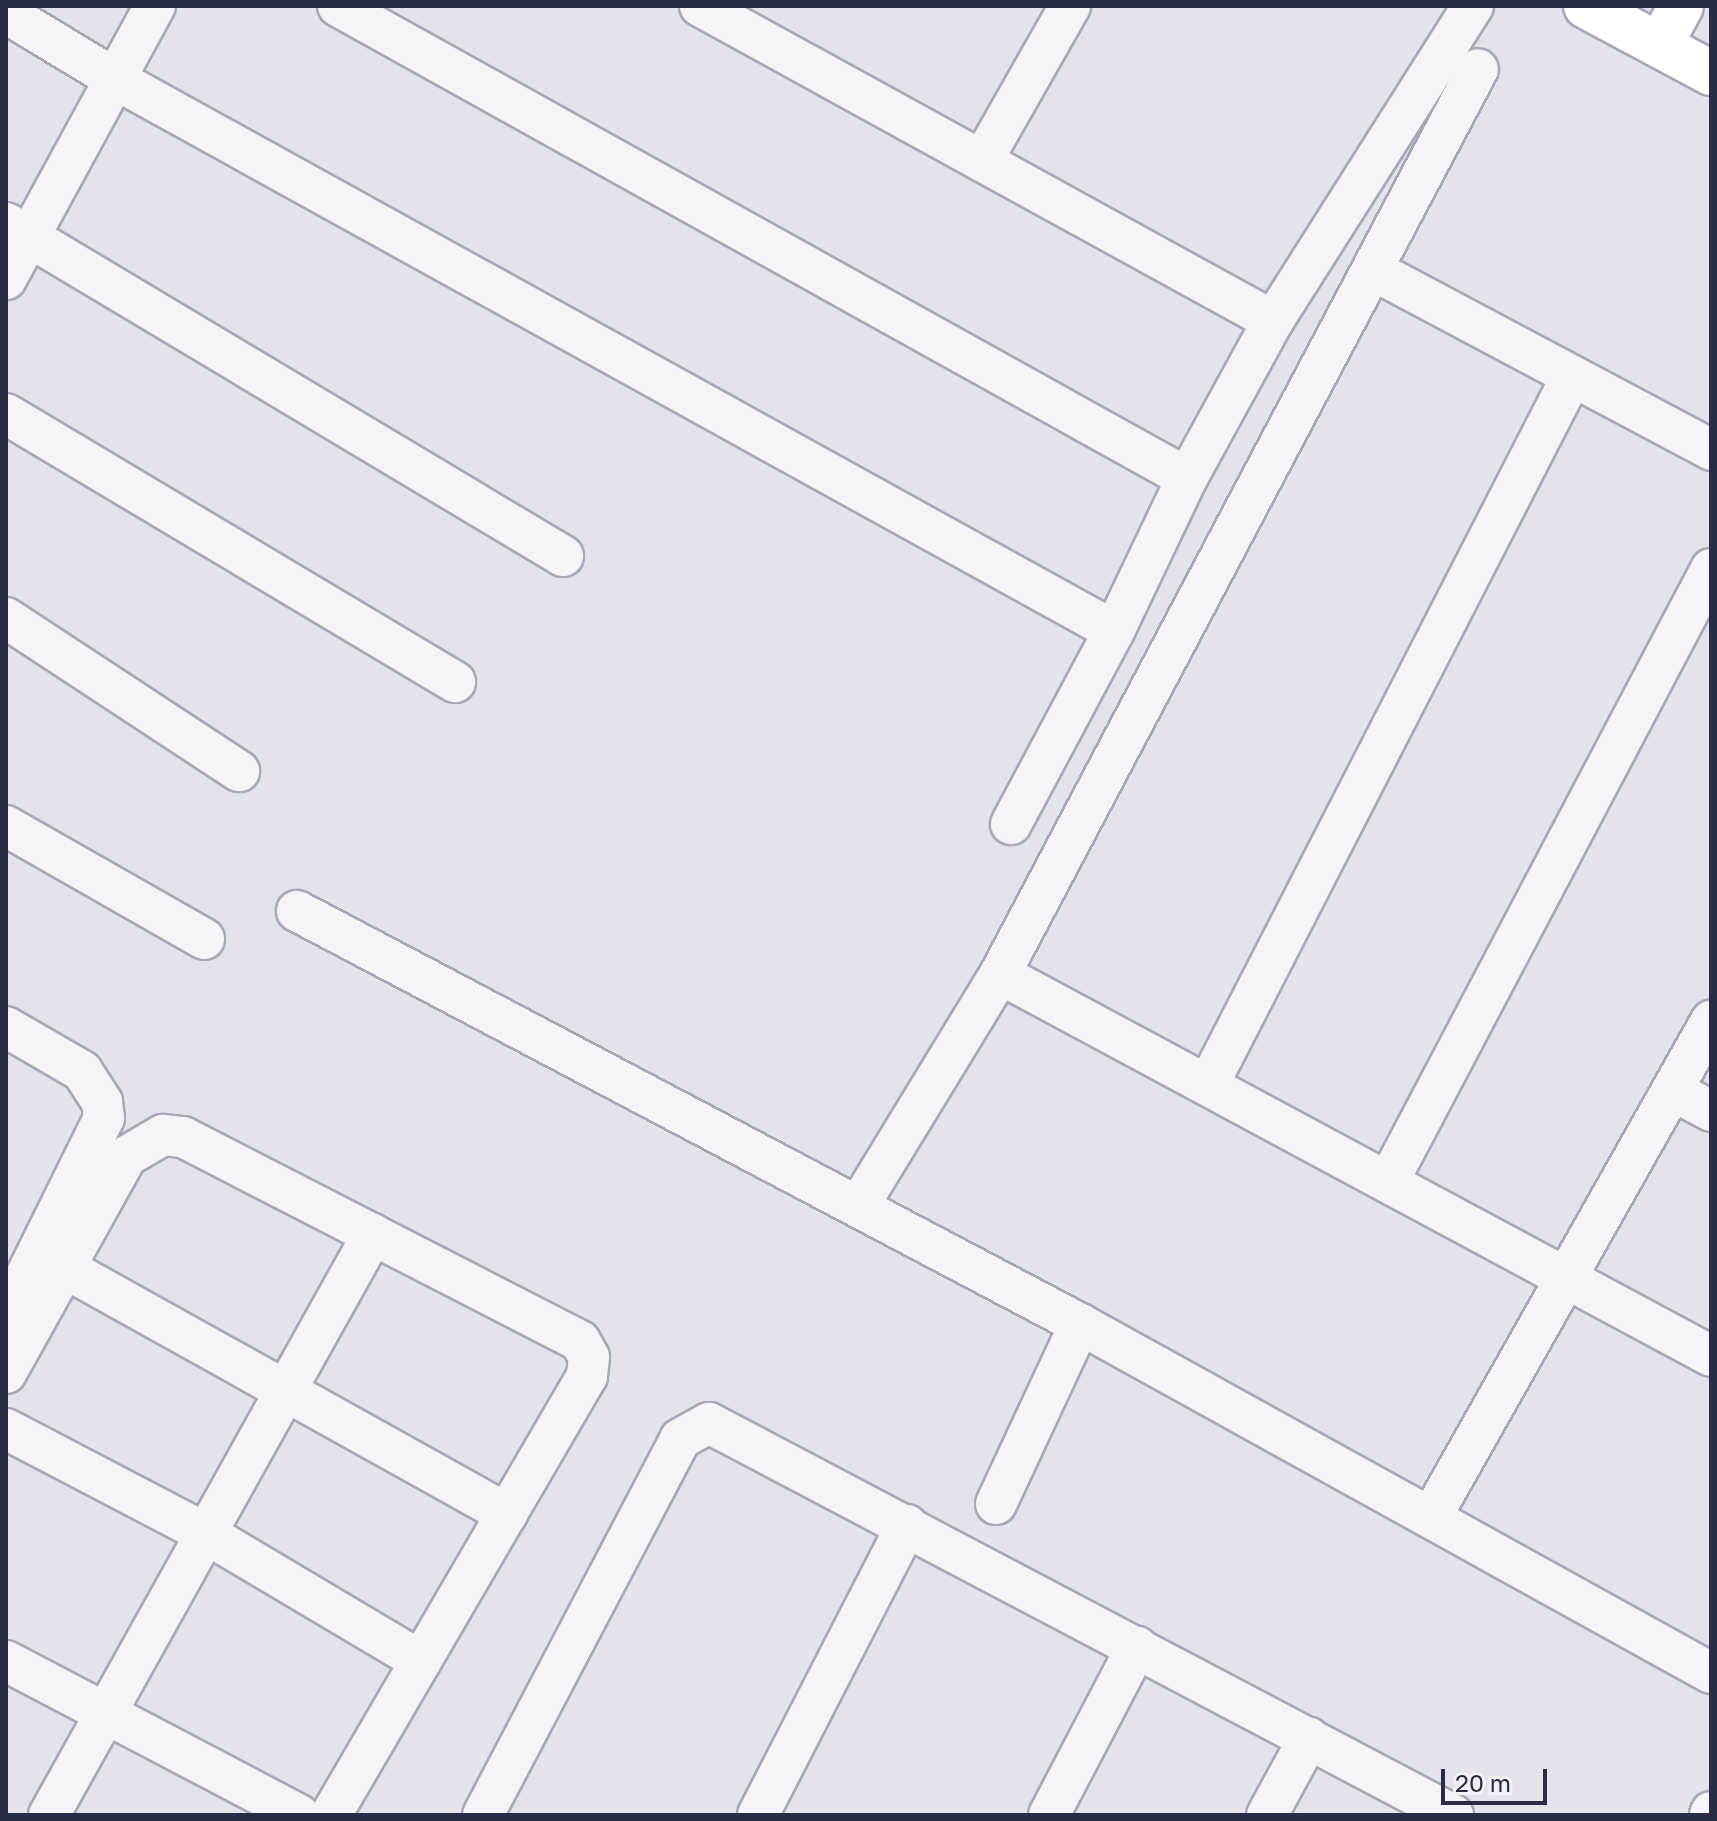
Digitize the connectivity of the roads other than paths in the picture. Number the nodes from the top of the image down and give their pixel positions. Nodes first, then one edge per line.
1 (155, 6) edge
2 (338, 6) edge
3 (700, 6) edge
4 (1070, 6) edge
5 (1473, 6) edge
6 (1586, 6) edge
7 (1681, 6) edge
8 (6, 13) edge
9 (1660, 45) junction
10 (1478, 69) dead end
11 (1711, 73) edge
12 (115, 79) junction
13 (982, 161) junction
14 (18, 230) edge
15 (1373, 270) junction
16 (6, 279) edge
17 (1273, 321) junction
18 (1572, 376) junction
19 (6, 414) edge
20 (1711, 450) edge
21 (1187, 478) junction
22 (563, 556) dead end
23 (1711, 569) edge
24 (6, 618) edge
25 (1114, 631) junction
26 (455, 682) dead end
27 (239, 771) dead end
28 (1011, 824) dead end
29 (6, 826) edge
30 (297, 911) dead end
31 (204, 939) dead end
32 (1000, 974) junction
33 (1711, 1021) edge
34 (6, 1027) edge
35 (1208, 1085) junction
36 (1674, 1091) junction
37 (1711, 1111) edge
38 (1388, 1182) junction
39 (859, 1205) junction
40 (373, 1234) junction
41 (34, 1263) edge
42 (1567, 1279) junction
43 (6, 1316) edge
44 (1080, 1324) junction
45 (1711, 1356) edge
46 (6, 1373) edge
47 (287, 1387) junction
48 (6, 1429) edge
49 (996, 1504) dead end
50 (507, 1514) junction
51 (1431, 1517) junction
52 (907, 1525) junction
53 (205, 1533) junction
54 (1137, 1647) junction
55 (6, 1661) edge
56 (421, 1661) junction
57 (1711, 1673) edge
58 (105, 1714) junction
59 (1309, 1738) junction
60 (49, 1815) edge
61 (299, 1815) edge
62 (331, 1815) edge
63 (483, 1815) edge
64 (758, 1815) edge
65 (1049, 1815) edge
66 (1267, 1815) edge
67 (1453, 1815) edge

1 - 12 street
2 - 21 street
3 - 13 street
4 - 13 street
5 - 17 street
6 - 9 street
7 - 9 street
8 - 12 street
9 - 11 street
10 - 15 street
12 - 14 street
12 - 25 street
13 - 17 street
14 - 16 street
14 - 22 street
15 - 18 street
15 - 32 street
17 - 21 street
18 - 20 street
18 - 35 street
19 - 26 street
21 - 25 street
23 - 38 street
24 - 27 street
25 - 28 street
29 - 31 street
30 - 39 street
32 - 35 street
32 - 39 street
33 - 36 street
34 - 41 street
35 - 38 street
36 - 37 street
36 - 42 street
38 - 42 street
39 - 44 street
40 - 41 street
40 - 47 street
40 - 50 street
41 - 43 street
41 - 46 street
41 - 47 street
42 - 45 street
42 - 51 street
44 - 49 street
44 - 51 street
47 - 50 street
47 - 53 street
48 - 53 street
50 - 56 street
51 - 57 street
52 - 54 street
52 - 63 street
52 - 64 street
53 - 56 street
53 - 58 street
54 - 59 street
54 - 65 street
55 - 58 street
56 - 62 street
58 - 60 street
58 - 61 street
59 - 66 street
59 - 67 street

